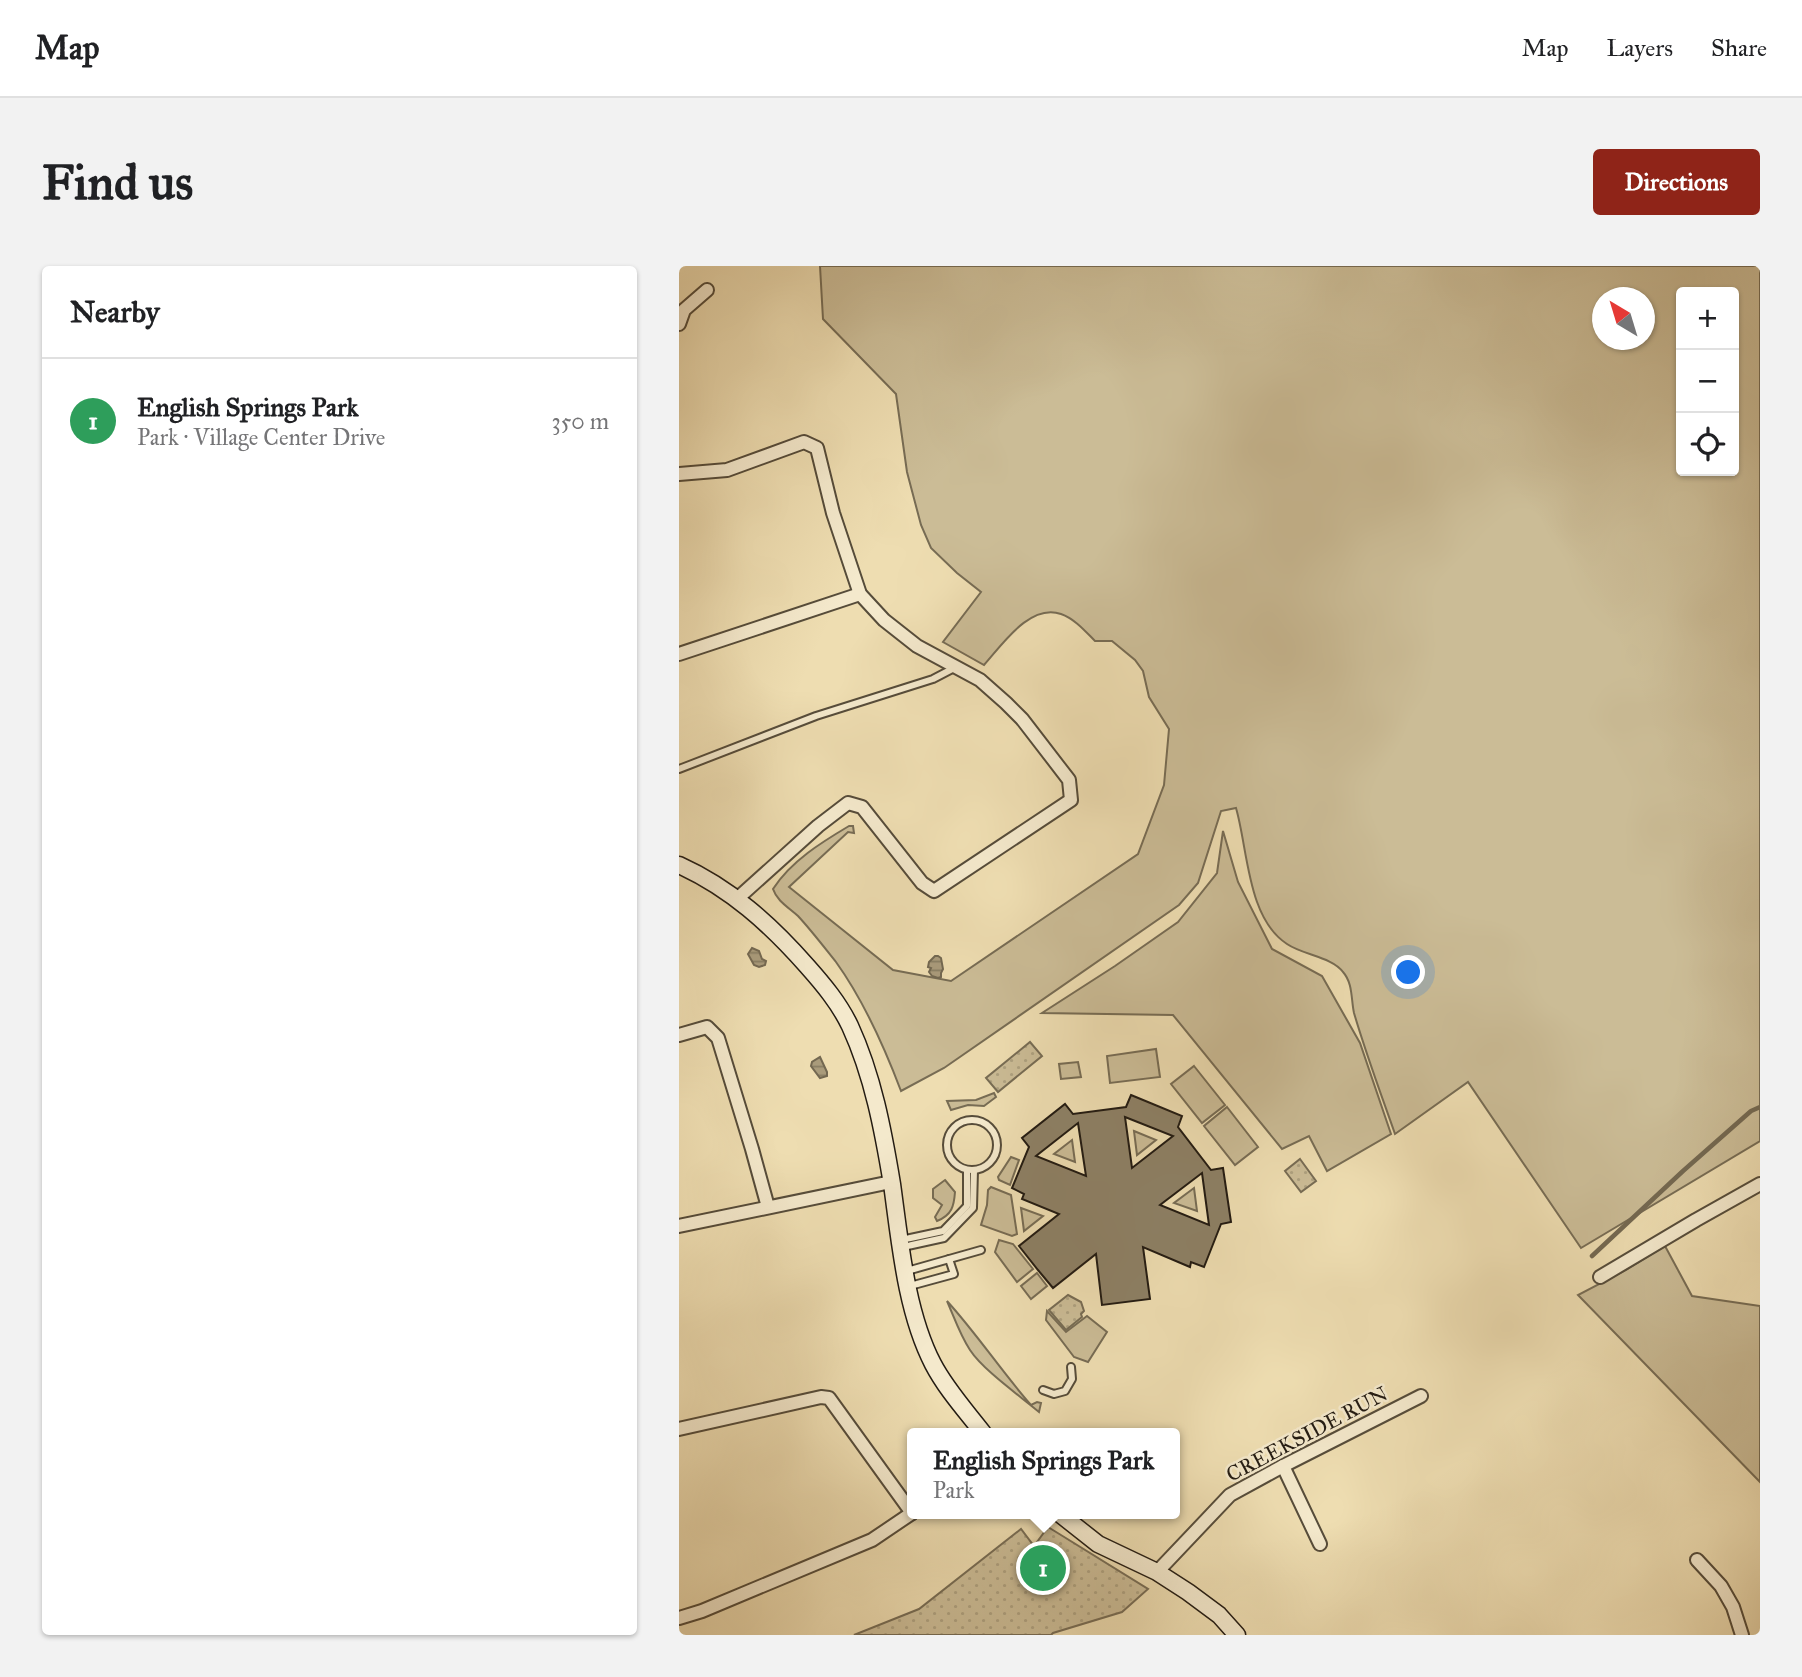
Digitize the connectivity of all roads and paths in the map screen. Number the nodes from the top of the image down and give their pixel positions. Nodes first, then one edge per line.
1 (707, 290) dead end
2 (679, 324) edge
3 (679, 474) edge
4 (860, 594) junction
5 (679, 654) edge
6 (957, 666) junction
7 (679, 769) edge
8 (679, 865) edge
9 (737, 898) junction
10 (679, 1035) edge
11 (970, 1170) junction
12 (891, 1182) junction
13 (1760, 1184) edge
14 (768, 1208) junction
15 (679, 1226) edge
16 (900, 1244) junction
17 (981, 1250) dead end
18 (949, 1259) junction
19 (1600, 1277) dead end
20 (907, 1279) junction
21 (1071, 1367) dead end
22 (1043, 1390) dead end
23 (1421, 1396) dead end
24 (979, 1428) edge
25 (679, 1429) edge
26 (1283, 1466) junction
27 (907, 1506) edge
28 (907, 1516) edge
29 (1066, 1519) edge
30 (1321, 1544) dead end
31 (1697, 1560) dead end
32 (1157, 1572) junction
33 (679, 1618) edge
34 (1237, 1635) edge
35 (1742, 1635) edge

1 - 2 street
3 - 4 street
4 - 5 street
4 - 6 street
6 - 7 lane
6 - 9 street
8 - 9 street
9 - 12 street
10 - 14 street
11 - 11 lane
11 - 16 lane
12 - 14 street
12 - 16 street
13 - 19 street
14 - 15 street
16 - 20 street
17 - 18 lane
18 - 20 lane
18 - 20 lane
20 - 24 street
21 - 22 lane
23 - 26 street, CREEKSIDE RUN
25 - 27 street
26 - 30 street
26 - 32 street, CREEKSIDE RUN
28 - 33 street
29 - 32 street
31 - 35 street
32 - 34 street

